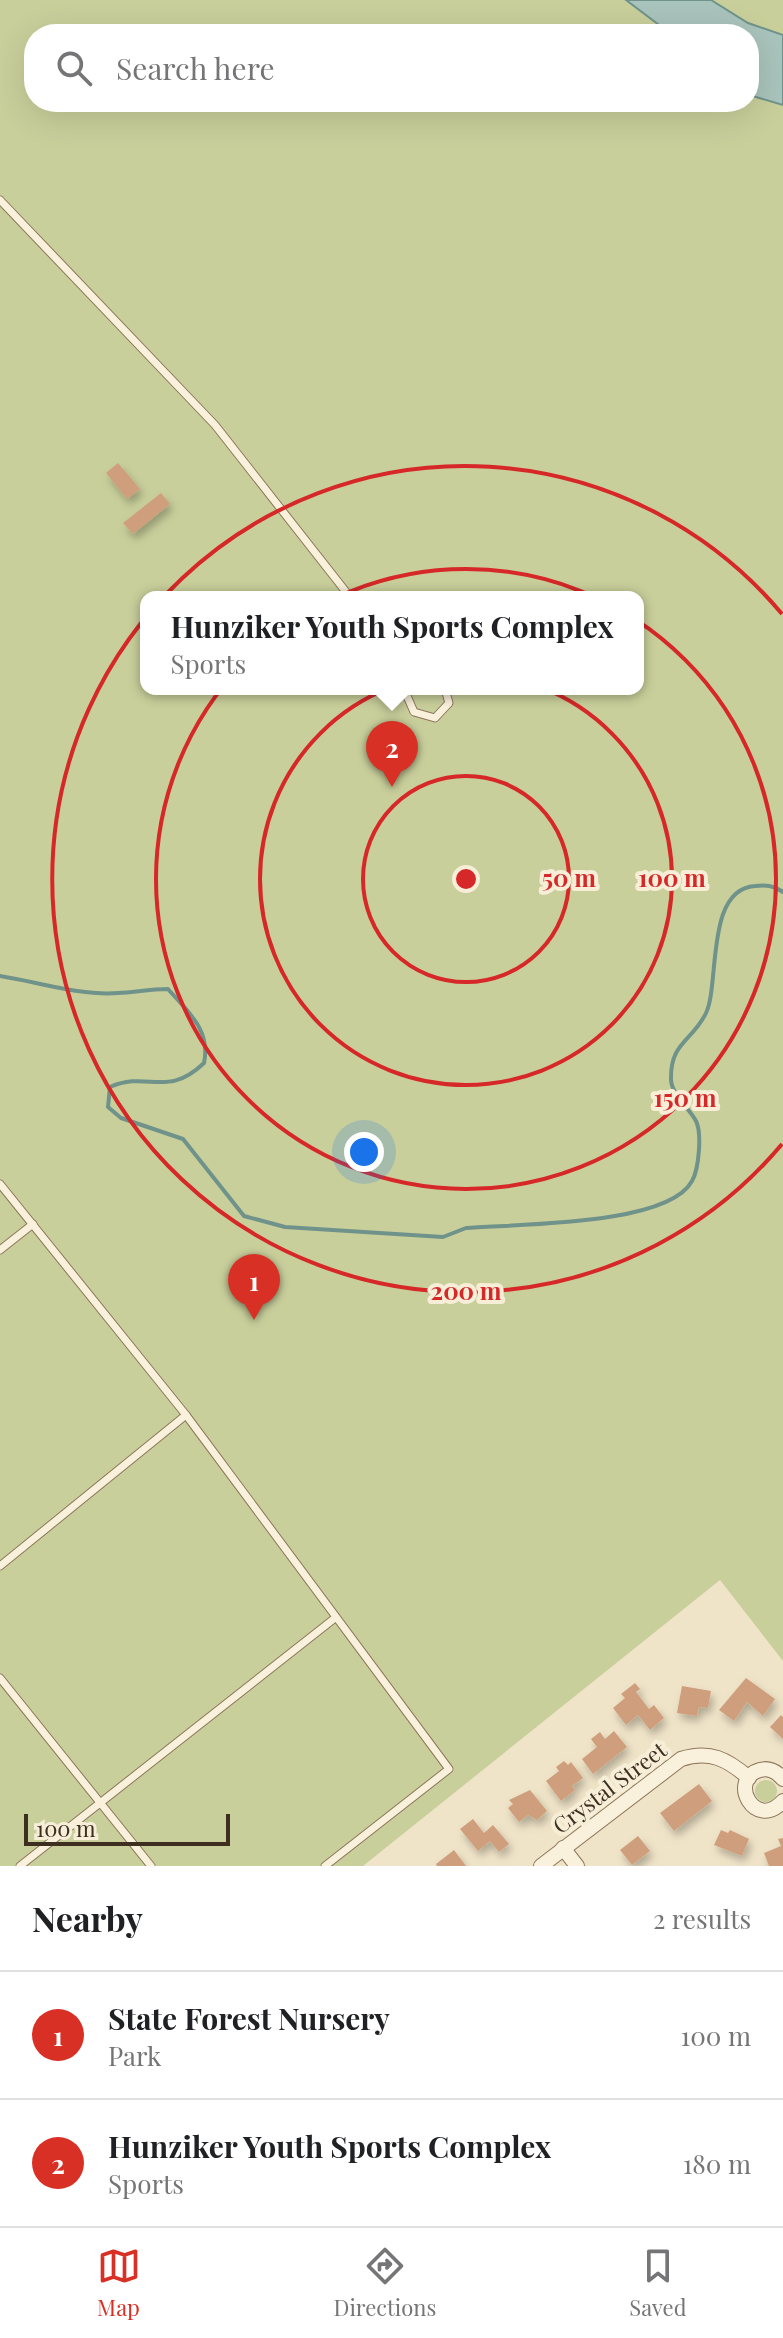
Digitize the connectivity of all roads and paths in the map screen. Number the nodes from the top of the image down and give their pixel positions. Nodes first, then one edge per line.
1 (0, 200) edge
2 (345, 591) edge
3 (407, 695) edge
4 (447, 695) edge
5 (0, 1184) edge
6 (33, 1224) junction
7 (0, 1250) edge
8 (186, 1415) junction
9 (0, 1566) edge
10 (335, 1618) junction
11 (0, 1678) edge
12 (749, 1778) junction
13 (783, 1779) edge
14 (783, 1801) edge
15 (101, 1803) junction
16 (563, 1848) junction
17 (20, 1866) edge
18 (151, 1866) edge
19 (325, 1866) edge
20 (541, 1866) edge
21 (577, 1866) edge

1 - 2 lane
3 - 4 lane
5 - 6 lane
6 - 7 lane
6 - 8 lane
8 - 9 lane
8 - 10 lane
10 - 15 lane
10 - 19 lane
11 - 15 lane
12 - 13 street
12 - 14 street
12 - 16 street, Crystal Street
15 - 17 lane
15 - 18 lane
16 - 20 street, Crystal Street
16 - 21 street

